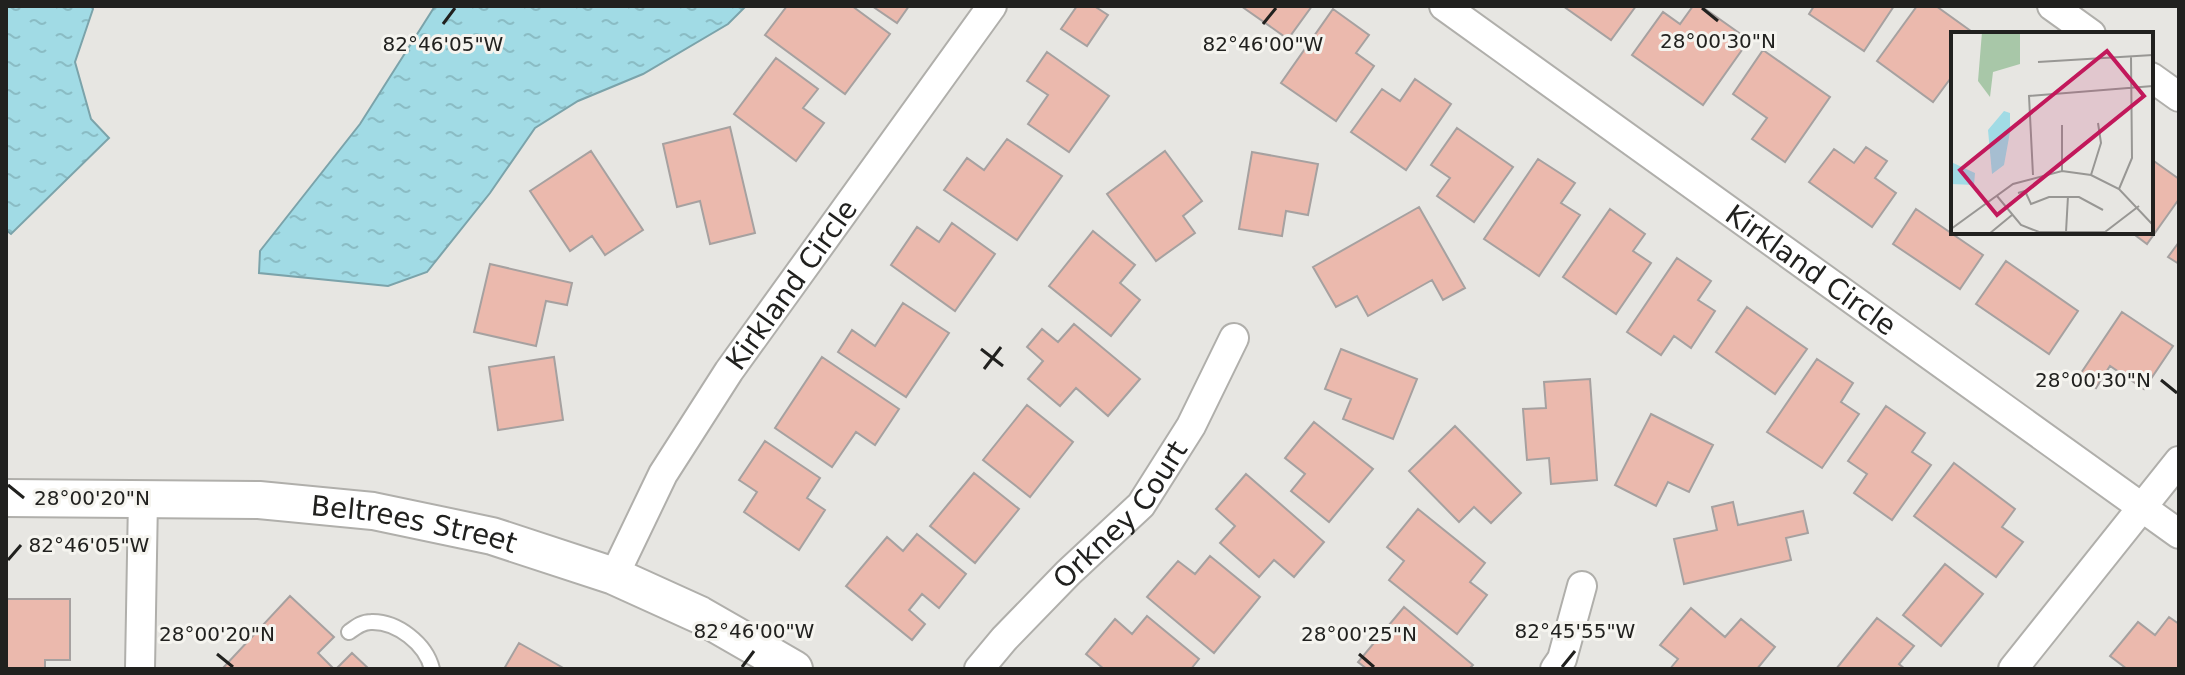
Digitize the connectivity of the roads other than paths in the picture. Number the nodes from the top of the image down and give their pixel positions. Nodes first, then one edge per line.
1 (992, 6) edge
2 (1444, 6) edge
3 (2052, 6) edge
4 (2088, 32) edge
5 (2153, 78) edge
6 (2179, 97) edge
7 (1234, 338) dead end
8 (2179, 461) edge
9 (6, 498) edge
10 (143, 499) junction
11 (2142, 508) junction
12 (2179, 534) edge
13 (614, 576) junction
14 (1582, 586) dead end
15 (349, 632) dead end
16 (140, 669) edge
17 (432, 669) edge
18 (794, 669) edge
19 (979, 669) edge
20 (1555, 669) edge
21 (2013, 669) edge

1 - 13 street, Kirkland Circle
2 - 11 street, Kirkland Circle
3 - 4 street
5 - 6 street
7 - 19 street, Orkney Court
8 - 11 street
9 - 10 street, Beltrees Street
10 - 13 street, Beltrees Street
10 - 16 street
11 - 12 street, Kirkland Circle
11 - 21 street
13 - 18 street, Beltrees Street
14 - 20 street
15 - 17 lane

